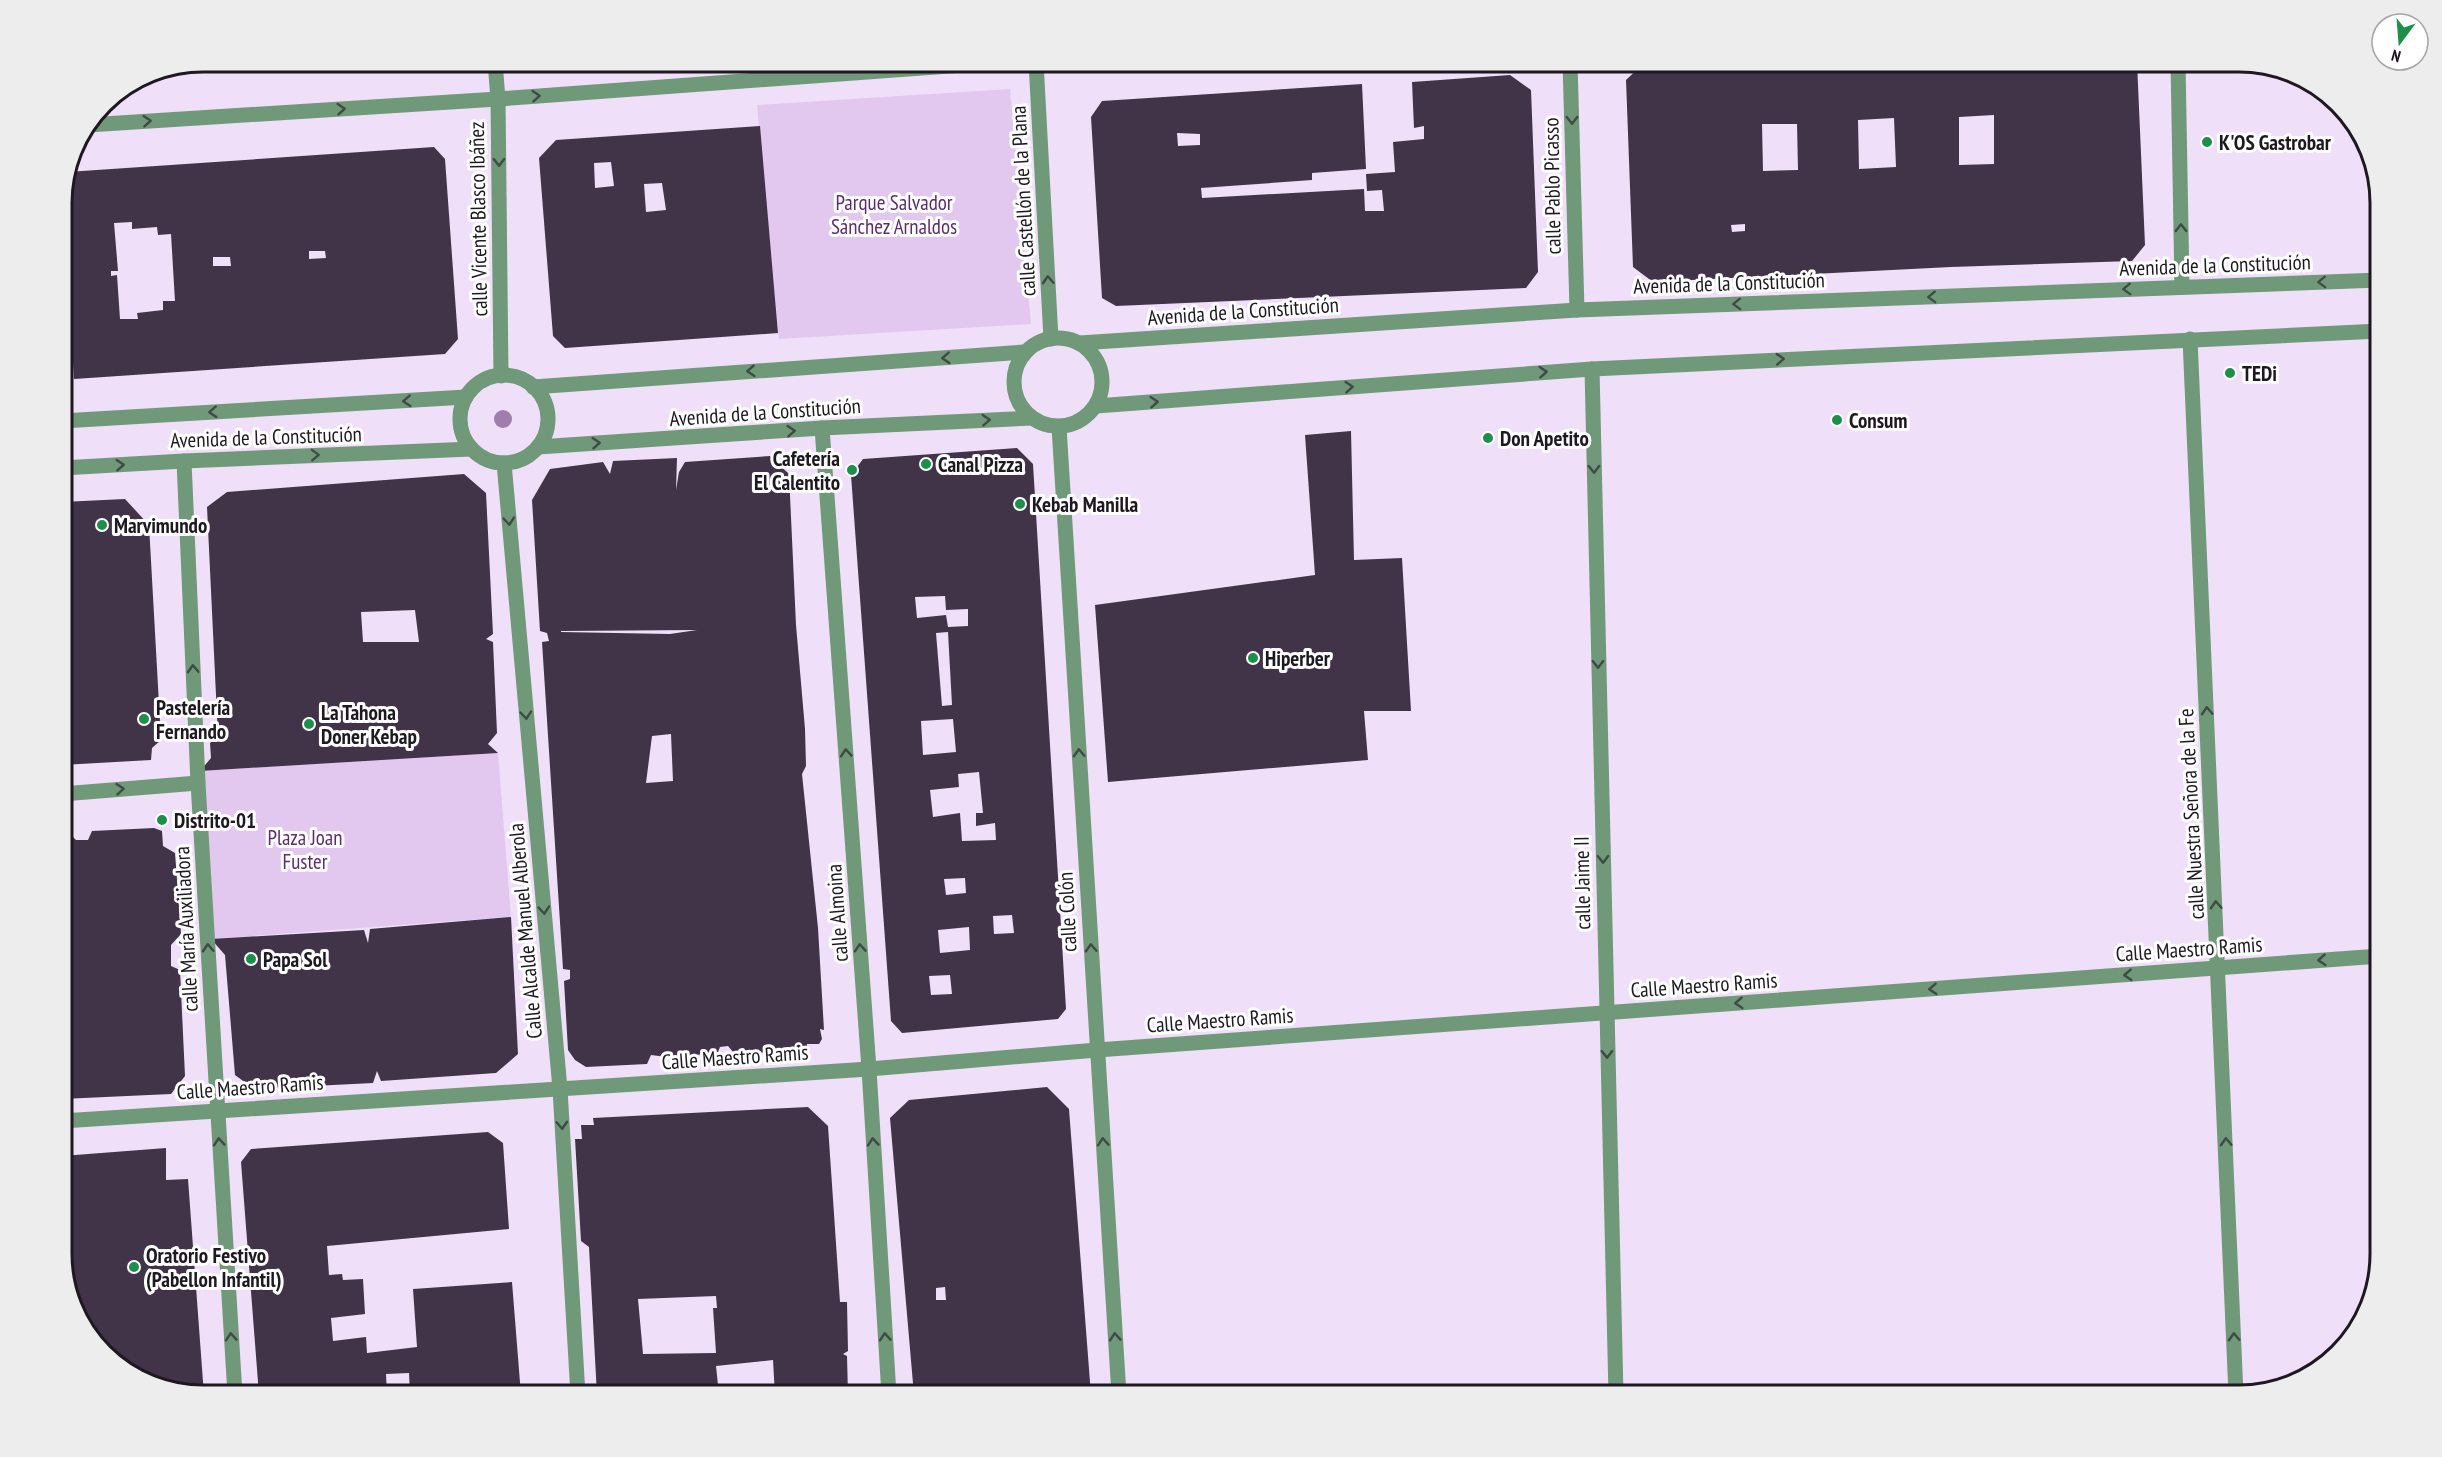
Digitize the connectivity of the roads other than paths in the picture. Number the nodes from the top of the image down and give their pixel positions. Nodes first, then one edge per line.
1 (496, 72) edge
2 (867, 72) edge
3 (1037, 72) edge
4 (1570, 72) edge
5 (2178, 72) edge
6 (498, 99) junction
7 (98, 124) edge
8 (2370, 280) edge
9 (2182, 287) junction
10 (1576, 310) junction
11 (2370, 331) edge
12 (1051, 339) junction
13 (2190, 339) junction
14 (1080, 343) junction
15 (1025, 352) junction
16 (1592, 369) junction
17 (501, 376) junction
18 (533, 387) junction
19 (466, 397) junction
20 (1096, 406) junction
21 (1032, 418) junction
22 (72, 420) edge
23 (1059, 427) junction
24 (822, 429) junction
25 (538, 447) junction
26 (472, 449) junction
27 (184, 461) junction
28 (504, 463) junction
29 (72, 467) edge
30 (198, 783) junction
31 (72, 793) edge
32 (2370, 957) edge
33 (2219, 968) junction
34 (1606, 1013) junction
35 (1097, 1050) junction
36 (869, 1069) junction
37 (560, 1089) junction
38 (217, 1110) junction
39 (72, 1120) edge
40 (234, 1385) edge
41 (577, 1385) edge
42 (888, 1385) edge
43 (1118, 1385) edge
44 (1616, 1385) edge
45 (2236, 1385) edge

1 - 6 street, calle Vicente Blasco Ibáñez
6 -> 2 street
12 -> 3 street, calle Castellón de la Plana
4 -> 10 street, calle Pablo Picasso
9 -> 5 street
7 -> 6 street
6 -> 17 street, calle Vicente Blasco Ibáñez
8 -> 9 street, Avenida de la Constitución
9 -> 10 street, Avenida de la Constitución
10 - 14 street, Avenida de la Constitución
11 - 13 street
12 - 14 street
12 - 15 street
16 -> 13 street
33 -> 13 street, calle Nuestra Señora de la Fe
14 - 20 street
15 -> 18 street, Avenida de la Constitución
15 - 21 street
20 -> 16 street
16 -> 34 street, calle Jaime II
17 - 18 street
17 - 19 street
18 - 25 street
19 -> 22 street, Avenida de la Constitución
19 - 26 street
20 - 23 street
21 - 23 street
24 -> 21 street, Avenida de la Constitución
35 -> 23 street, calle Colón
25 -> 24 street, Avenida de la Constitución
36 -> 24 street, calle Almoina
25 - 28 street
27 -> 26 street, Avenida de la Constitución
26 - 28 street
29 -> 27 street, Avenida de la Constitución
30 -> 27 street, calle María Auxiliadora
28 -> 37 street, Calle Alcalde Manuel Alberola
31 -> 30 street
38 -> 30 street, calle María Auxiliadora
32 -> 33 street, Calle Maestro Ramis
33 -> 34 street, Calle Maestro Ramis
45 -> 33 street, calle Nuestra Señora de la Fe
34 - 35 street, Calle Maestro Ramis
34 -> 44 street, calle Jaime II
35 - 36 street, Calle Maestro Ramis
43 -> 35 street, calle Colón
36 - 37 street, Calle Maestro Ramis
42 -> 36 street, calle Almoina
37 - 38 street, Calle Maestro Ramis
37 -> 41 street, Calle Alcalde Manuel Alberola
38 - 39 street, Calle Maestro Ramis
40 -> 38 street, calle María Auxiliadora

